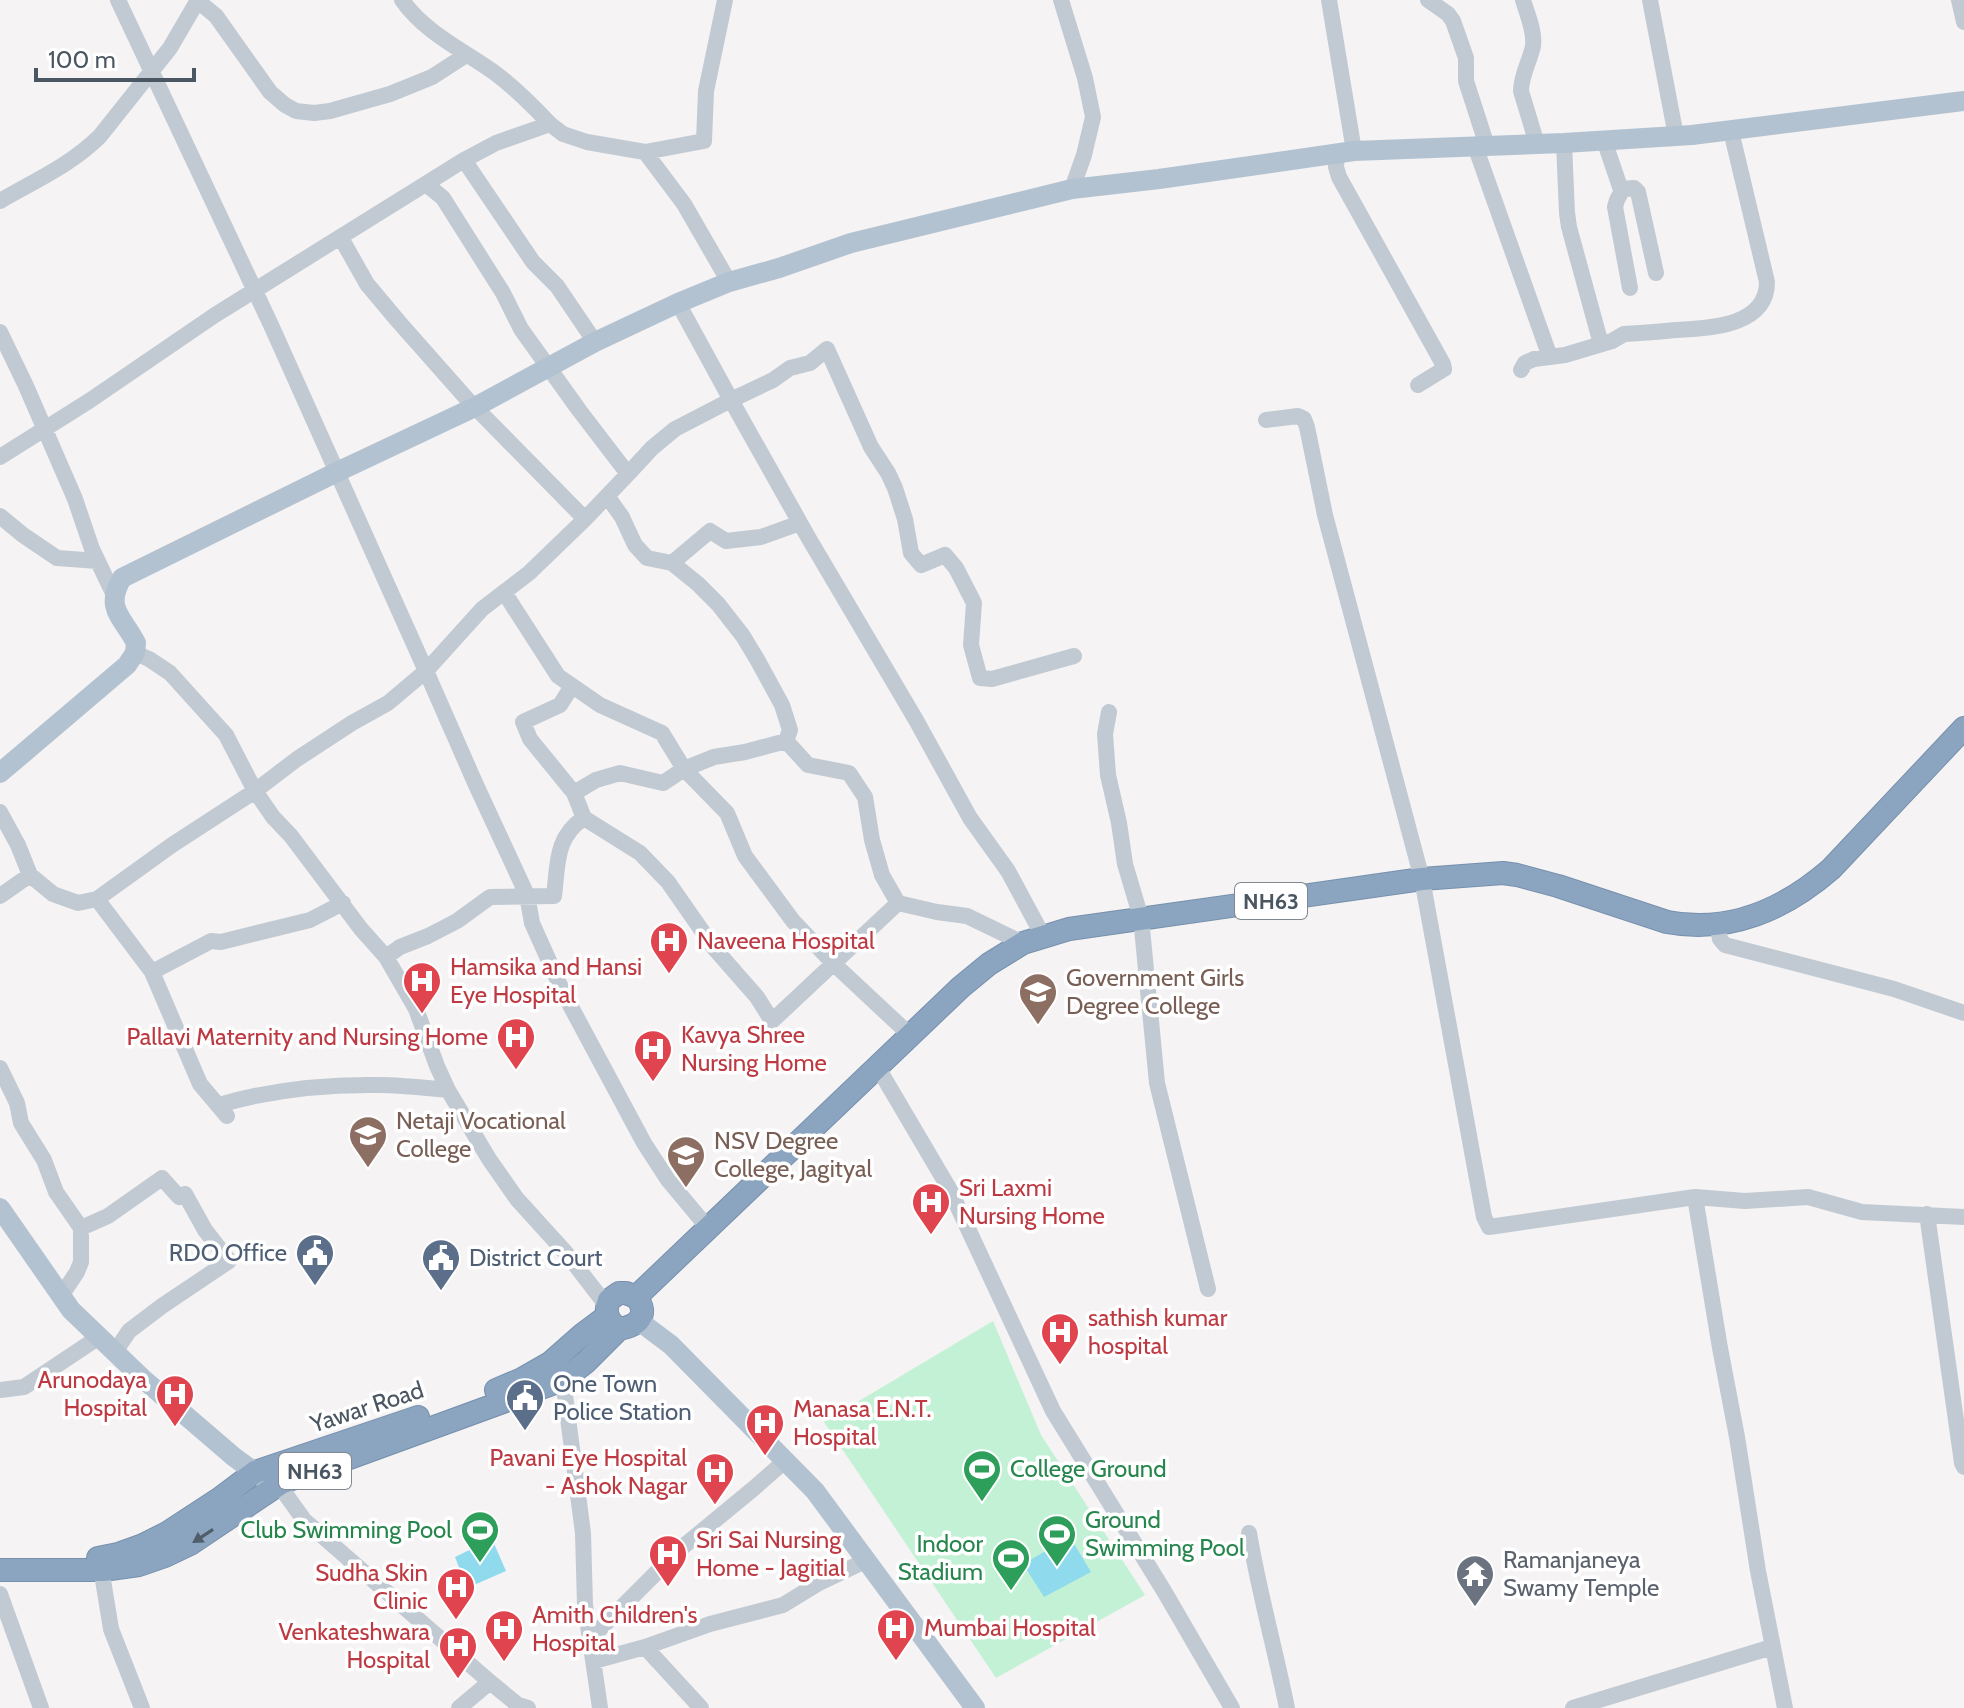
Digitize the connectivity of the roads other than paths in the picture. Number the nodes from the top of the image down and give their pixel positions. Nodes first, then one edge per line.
1 (118, 0) edge
2 (402, 0) edge
3 (725, 0) edge
4 (1061, 0) edge
5 (1329, 0) edge
6 (1428, 0) edge
7 (1523, 0) edge
8 (1650, 0) edge
9 (1959, 0) edge
10 (198, 1) edge
11 (1964, 22) edge
12 (466, 55) junction
13 (151, 71) junction
14 (1964, 101) edge
15 (550, 124) junction
16 (1731, 131) junction
17 (1676, 136) junction
18 (1604, 140) junction
19 (1564, 143) junction
20 (1537, 144) junction
21 (1481, 146) junction
22 (645, 152) junction
23 (1345, 152) junction
24 (464, 160) junction
25 (426, 184) junction
26 (1072, 189) junction
27 (1623, 189) junction
28 (0, 201) edge
29 (341, 238) junction
30 (1656, 273) dead end
31 (729, 282) junction
32 (1630, 288) dead end
33 (255, 292) junction
34 (678, 303) junction
35 (0, 332) edge
36 (595, 342) junction
37 (1601, 344) junction
38 (1550, 357) junction
39 (548, 368) junction
40 (1521, 370) dead end
41 (1418, 385) dead end
42 (731, 400) junction
43 (475, 407) junction
44 (1266, 420) dead end
45 (45, 429) junction
46 (0, 457) edge
47 (337, 472) junction
48 (628, 474) junction
49 (607, 496) junction
50 (0, 516) edge
51 (585, 519) junction
52 (800, 523) junction
53 (98, 561) junction
54 (672, 563) junction
55 (504, 592) junction
56 (113, 593) junction
57 (135, 653) junction
58 (1074, 656) dead end
59 (426, 671) junction
60 (572, 686) junction
61 (1109, 712) dead end
62 (1964, 728) edge
63 (786, 741) junction
64 (684, 769) junction
65 (0, 773) edge
66 (255, 791) junction
67 (574, 793) junction
68 (0, 812) edge
69 (584, 818) junction
70 (30, 875) junction
71 (1422, 879) junction
72 (527, 895) junction
73 (0, 896) edge
74 (97, 899) junction
75 (343, 903) junction
76 (898, 903) junction
77 (1141, 918) junction
78 (1717, 923) junction
79 (1033, 939) junction
80 (386, 957) junction
81 (834, 964) junction
82 (152, 972) junction
83 (1964, 1013) edge
84 (910, 1035) junction
85 (877, 1066) junction
86 (0, 1068) edge
87 (448, 1090) junction
88 (1695, 1197) junction
89 (0, 1208) edge
90 (1927, 1214) junction
91 (1964, 1217) edge
92 (81, 1228) junction
93 (708, 1228) junction
94 (1208, 1289) dead end
95 (61, 1296) junction
96 (618, 1318) junction
97 (99, 1337) junction
98 (115, 1352) junction
99 (556, 1372) junction
100 (0, 1390) edge
101 (786, 1460) junction
102 (1964, 1467) edge
103 (259, 1470) junction
104 (281, 1483) junction
105 (1249, 1533) dead end
106 (0, 1558) edge
107 (865, 1561) junction
108 (102, 1564) junction
109 (0, 1570) edge
110 (0, 1594) edge
111 (590, 1639) junction
112 (645, 1647) junction
113 (1772, 1647) junction
114 (594, 1661) junction
115 (490, 1682) junction
116 (41, 1708) edge
117 (142, 1708) edge
118 (459, 1708) edge
119 (528, 1708) edge
120 (600, 1708) edge
121 (701, 1708) edge
122 (975, 1708) edge
123 (1232, 1708) edge
124 (1287, 1708) edge
125 (1573, 1708) edge
126 (1785, 1708) edge

1 - 13 street
2 - 12 street
3 - 22 street
4 - 26 street
5 - 23 street
6 - 21 street
7 - 20 street
8 - 17 street
9 - 11 street
10 - 12 street
10 - 13 street
12 - 15 street
13 - 28 street
13 - 33 street
14 - 16 main road
15 - 22 street
15 - 24 street
16 - 17 main road
16 - 37 street
17 - 18 main road
18 - 19 main road
18 - 27 street
19 - 20 main road
19 - 37 street
20 - 21 main road
21 - 23 main road
21 - 38 street
22 - 31 street
23 - 26 main road
23 - 41 street
24 - 25 street
24 - 36 street
25 - 29 street
25 - 39 street
26 - 31 main road
27 - 30 street
27 - 32 street
29 - 33 street
29 - 43 street
31 - 34 main road
33 - 45 street
33 - 47 street
34 - 36 main road
34 - 42 street
35 - 45 street
36 - 39 main road
37 - 38 street
38 - 40 street
39 - 43 main road
39 - 48 street
42 - 48 street
42 - 52 street
42 - 58 street
43 - 47 main road
43 - 51 street
44 - 71 street
45 - 46 street
45 - 53 street
47 - 56 main road
47 - 59 street
48 - 49 street
49 - 51 street
49 - 54 street
50 - 53 street
51 - 55 street
52 - 54 street
52 - 79 street
53 - 56 street
54 - 63 street
55 - 59 street
55 - 60 street
56 - 57 main road
57 - 65 main road
57 - 66 street
59 - 66 street
59 - 72 street
60 - 64 street
60 - 67 street
61 - 77 street
62 - 78 highway, NH63
63 - 64 street
63 - 76 street
64 - 67 street
64 - 81 street
66 - 74 street
66 - 75 street
67 - 69 street
68 - 70 street
69 - 72 street
69 - 81 street
70 - 73 street
70 - 74 street
71 - 77 highway, NH63
71 - 78 highway, NH63
71 - 88 street
72 - 80 street
72 - 93 street
74 - 82 street
75 - 80 street
75 - 82 street
76 - 79 street
76 - 81 street
77 - 79 highway, NH63
77 - 94 street
78 - 83 street
79 - 84 highway, NH63
80 - 87 street
81 - 84 street
82 - 87 street
84 - 85 highway, NH63
85 - 93 highway, NH63
85 - 123 street
86 - 92 street
87 - 96 street
88 - 90 street
88 - 113 street
89 - 95 main road
90 - 91 street
90 - 102 street
92 - 95 street
92 - 98 street
93 - 96 highway, NH63
95 - 97 main road
96 - 99 highway, Yawar Road / NH63
96 - 101 main road
97 - 98 main road
97 - 100 street
98 - 103 main road
99 - 103 highway, Yawar Road / NH63
99 - 104 highway, NH63
99 - 111 street
101 - 107 main road
101 - 111 street
103 - 104 main road
103 - 108 highway, Yawar Road / NH63
104 -> 108 highway, NH63
104 - 115 street
105 - 124 street
106 - 108 highway, Yawar Road / NH63
107 - 112 street
107 - 122 main road
108 - 109 highway, NH63
108 - 117 street
110 - 116 street
111 - 114 street
112 - 114 street
112 - 121 street
113 - 125 street
113 - 126 street
114 - 120 street
115 - 118 street
115 - 119 street

